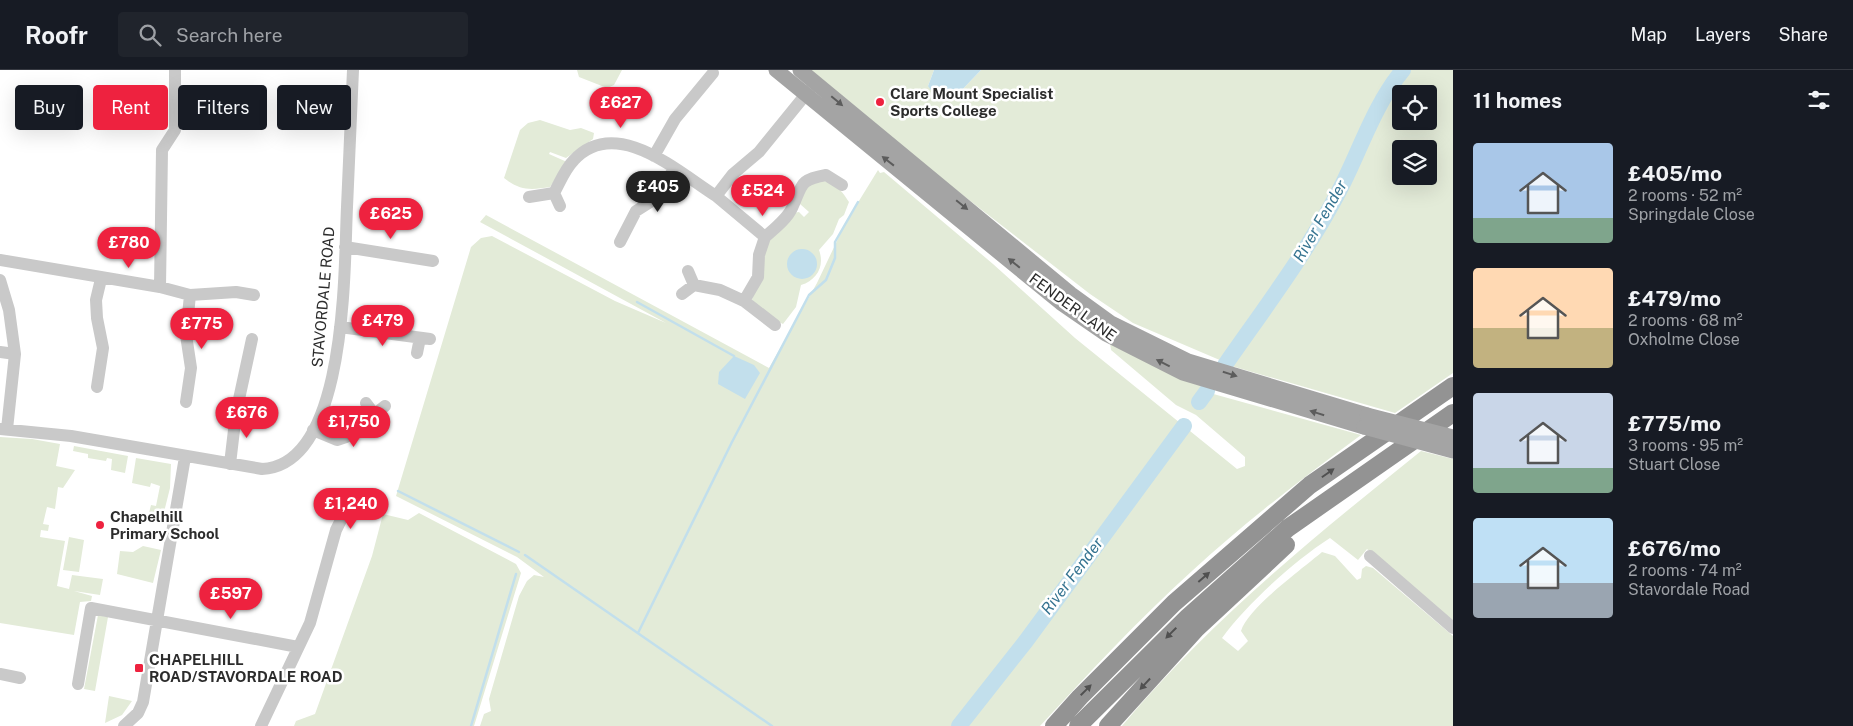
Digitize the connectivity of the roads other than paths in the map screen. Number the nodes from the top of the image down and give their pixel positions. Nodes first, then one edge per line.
1 (175, 70) edge
2 (353, 70) edge
3 (776, 70) edge
4 (800, 70) edge
5 (713, 73) dead end
6 (815, 83) junction
7 (806, 95) junction
8 (654, 156) junction
9 (674, 169) junction
10 (842, 184) dead end
11 (554, 193) junction
12 (716, 196) junction
13 (529, 197) dead end
14 (560, 206) dead end
15 (765, 236) junction
16 (620, 242) dead end
17 (345, 246) junction
18 (0, 260) edge
19 (433, 261) dead end
20 (688, 271) dead end
21 (101, 279) junction
22 (0, 280) edge
23 (694, 285) junction
24 (160, 287) junction
25 (682, 294) dead end
26 (190, 295) junction
27 (254, 295) dead end
28 (2, 300) edge
29 (744, 301) junction
30 (774, 325) dead end
31 (340, 327) junction
32 (252, 339) dead end
33 (0, 352) edge
34 (417, 353) dead end
35 (16, 354) junction
36 (102, 381) dead end
37 (1453, 386) edge
38 (186, 402) dead end
39 (366, 403) dead end
40 (1453, 413) edge
41 (1365, 421) junction
42 (4, 429) edge
43 (313, 430) junction
44 (1453, 437) edge
45 (1453, 451) edge
46 (185, 457) junction
47 (230, 464) junction
48 (1355, 479) junction
49 (352, 500) dead end
50 (1370, 556) dead end
51 (159, 621) junction
52 (1453, 628) edge
53 (298, 647) junction
54 (0, 674) edge
55 (20, 678) dead end
56 (78, 684) dead end
57 (124, 726) edge
58 (261, 726) edge
59 (1054, 726) edge
60 (1078, 726) edge
61 (1108, 726) edge

1 - 24 street
2 - 17 street, STAVORDALE ROAD
3 - 7 main road, FENDER LANE
4 - 6 main road, FENDER LANE
5 - 8 street
6 - 7 street
6 -> 41 main road, FENDER LANE
7 - 12 street
41 -> 7 main road, FENDER LANE
8 - 9 street
8 - 11 street
9 - 12 street
9 - 16 street
10 - 15 street
11 - 13 street
11 - 14 street
12 - 15 street
15 - 29 street
17 - 19 street
17 - 31 street, STAVORDALE ROAD
18 - 21 street
20 - 23 street
21 - 24 street
21 - 36 street
22 - 28 street
23 - 25 street
23 - 29 street
24 - 26 street
26 - 27 street
26 - 38 street
28 - 35 street
29 - 30 street
31 - 34 street
31 - 43 street, STAVORDALE ROAD
32 - 47 street
33 - 35 street
35 - 42 street
59 -> 37 highway
39 - 43 street
40 - 48 highway
41 - 44 main road, FENDER LANE, bridge
41 - 45 main road, FENDER LANE, bridge
42 - 46 street, STAVORDALE ROAD
43 - 47 street, STAVORDALE ROAD
46 - 47 street, STAVORDALE ROAD
46 - 51 street
48 -> 60 highway
48 -> 61 highway
49 - 53 street
50 - 52 street
51 - 53 street
51 - 56 street
51 - 57 street
53 - 58 street
54 - 55 street

